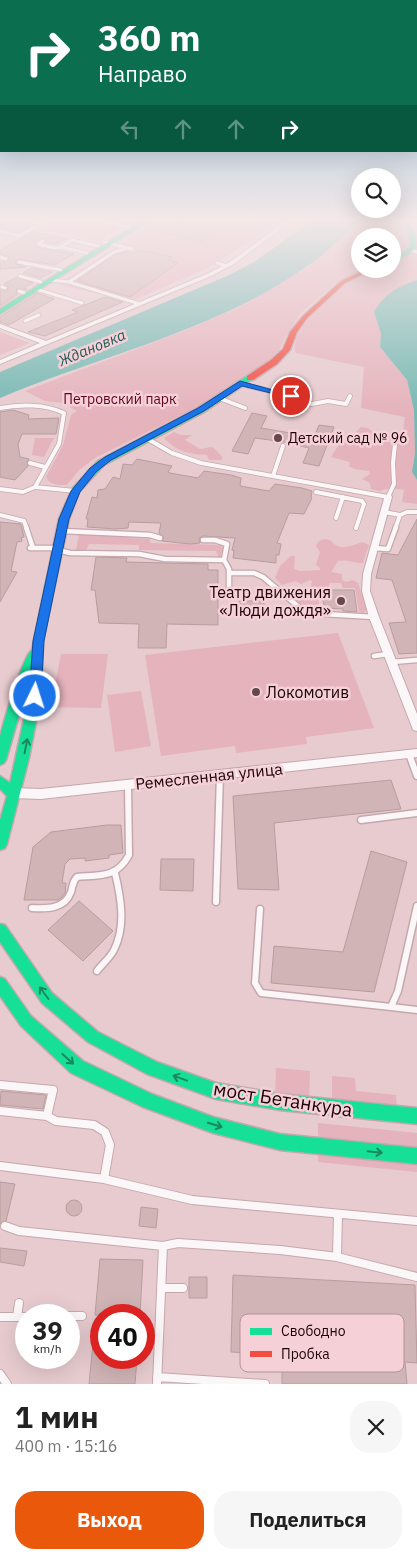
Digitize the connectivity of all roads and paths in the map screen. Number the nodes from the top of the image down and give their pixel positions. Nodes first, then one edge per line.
1 (41, 285) edge
2 (42, 285) edge
3 (44, 285) edge
4 (77, 285) edge
5 (184, 285) edge
6 (339, 285) edge
7 (82, 303) dead end
8 (140, 304) junction
9 (0, 308) edge
10 (0, 312) edge
11 (39, 314) dead end
12 (25, 321) dead end
13 (0, 326) edge
14 (46, 343) junction
15 (0, 362) edge
16 (240, 384) junction
17 (277, 384) dead end
18 (272, 392) junction
19 (350, 396) dead end
20 (219, 398) junction
21 (0, 408) edge
22 (246, 408) dead end
23 (396, 435) dead end
24 (146, 438) junction
25 (283, 446) dead end
26 (30, 464) dead end
27 (45, 466) junction
28 (273, 476) junction
29 (35, 487) junction
30 (340, 488) junction
31 (0, 489) edge
32 (76, 491) junction
33 (316, 492) dead end
34 (338, 496) junction
35 (343, 496) junction
36 (388, 497) junction
37 (384, 512) junction
38 (417, 512) edge
39 (0, 515) edge
40 (400, 515) junction
41 (336, 518) dead end
42 (356, 528) dead end
43 (62, 530) junction
44 (160, 538) dead end
45 (202, 540) dead end
46 (374, 548) junction
47 (58, 549) junction
48 (224, 560) junction
49 (229, 572) junction
50 (229, 593) dead end
51 (374, 617) junction
52 (38, 641) junction
53 (374, 656) dead end
54 (390, 658) junction
55 (417, 660) edge
56 (417, 727) edge
57 (413, 753) edge
58 (0, 760) edge
59 (220, 775) junction
60 (417, 776) edge
61 (0, 781) edge
62 (128, 785) junction
63 (0, 790) edge
64 (12, 793) junction
65 (417, 813) edge
66 (361, 820) dead end
67 (0, 844) edge
68 (114, 873) junction
69 (216, 902) dead end
70 (417, 906) edge
71 (32, 908) dead end
72 (260, 909) dead end
73 (0, 930) edge
74 (97, 971) dead end
75 (0, 984) edge
76 (391, 1007) junction
77 (417, 1010) edge
78 (0, 1085) edge
79 (0, 1111) edge
80 (47, 1116) junction
81 (417, 1116) edge
82 (417, 1156) edge
83 (0, 1166) edge
84 (104, 1179) junction
85 (338, 1214) junction
86 (417, 1222) edge
87 (5, 1226) dead end
88 (163, 1246) junction
89 (338, 1257) junction
90 (417, 1277) edge
91 (161, 1288) junction
92 (183, 1288) dead end
93 (0, 1317) edge
94 (15, 1317) edge
95 (0, 1374) edge
96 (157, 1381) edge
97 (7, 1384) edge
98 (265, 1384) edge

1 - 9 street
2 - 10 street
3 - 7 lane
4 - 8 lane
5 - 8 street
6 - 16 street
8 - 14 street
11 - 12 lane
13 - 14 street
14 - 15 street
16 - 18 lane
16 - 20 street
17 - 18 lane
18 - 19 lane
20 - 22 lane
20 - 24 street
21 - 27 lane
23 - 36 lane
24 - 28 lane
24 - 32 street
25 - 28 lane
26 - 27 lane
27 - 29 lane
28 - 30 lane
29 - 31 lane
29 - 32 lane
30 - 34 lane
30 - 36 lane
32 - 43 street
33 - 34 lane
34 - 35 lane
35 - 41 lane
35 - 42 lane
36 - 37 street
37 - 40 lane
37 - 46 street
38 - 40 lane
39 - 47 lane
40 - 46 lane
43 - 44 lane
43 - 47 street
45 - 48 lane
46 - 51 street
47 - 48 lane
47 - 52 street
48 - 49 lane
49 - 50 lane
49 - 51 lane
51 - 54 street
52 - 58 street
64 -> 52 street
53 - 54 lane
54 - 55 lane
54 - 56 street
57 - 59 street, Ремесленная улица
57 - 60 lane
59 - 62 street, Ремесленная улица
59 - 69 lane
61 - 64 street
62 - 64 street, Ремесленная улица
62 - 68 lane
63 - 64 street, Ремесленная улица
64 - 67 street
65 - 66 lane
68 - 71 lane
68 - 74 lane
70 - 76 lane
72 - 76 lane
81 -> 73 street, мост Бетанкура
75 -> 82 street, мост Бетанкура
76 - 77 lane
78 - 80 lane
79 - 80 lane
80 - 84 lane
83 - 84 lane
84 - 85 lane
85 - 86 lane
85 - 89 lane
87 - 88 lane
88 - 89 lane
88 - 91 lane
89 - 90 lane
91 - 92 lane
91 - 96 lane
93 - 94 lane
95 - 97 lane
96 - 98 lane

